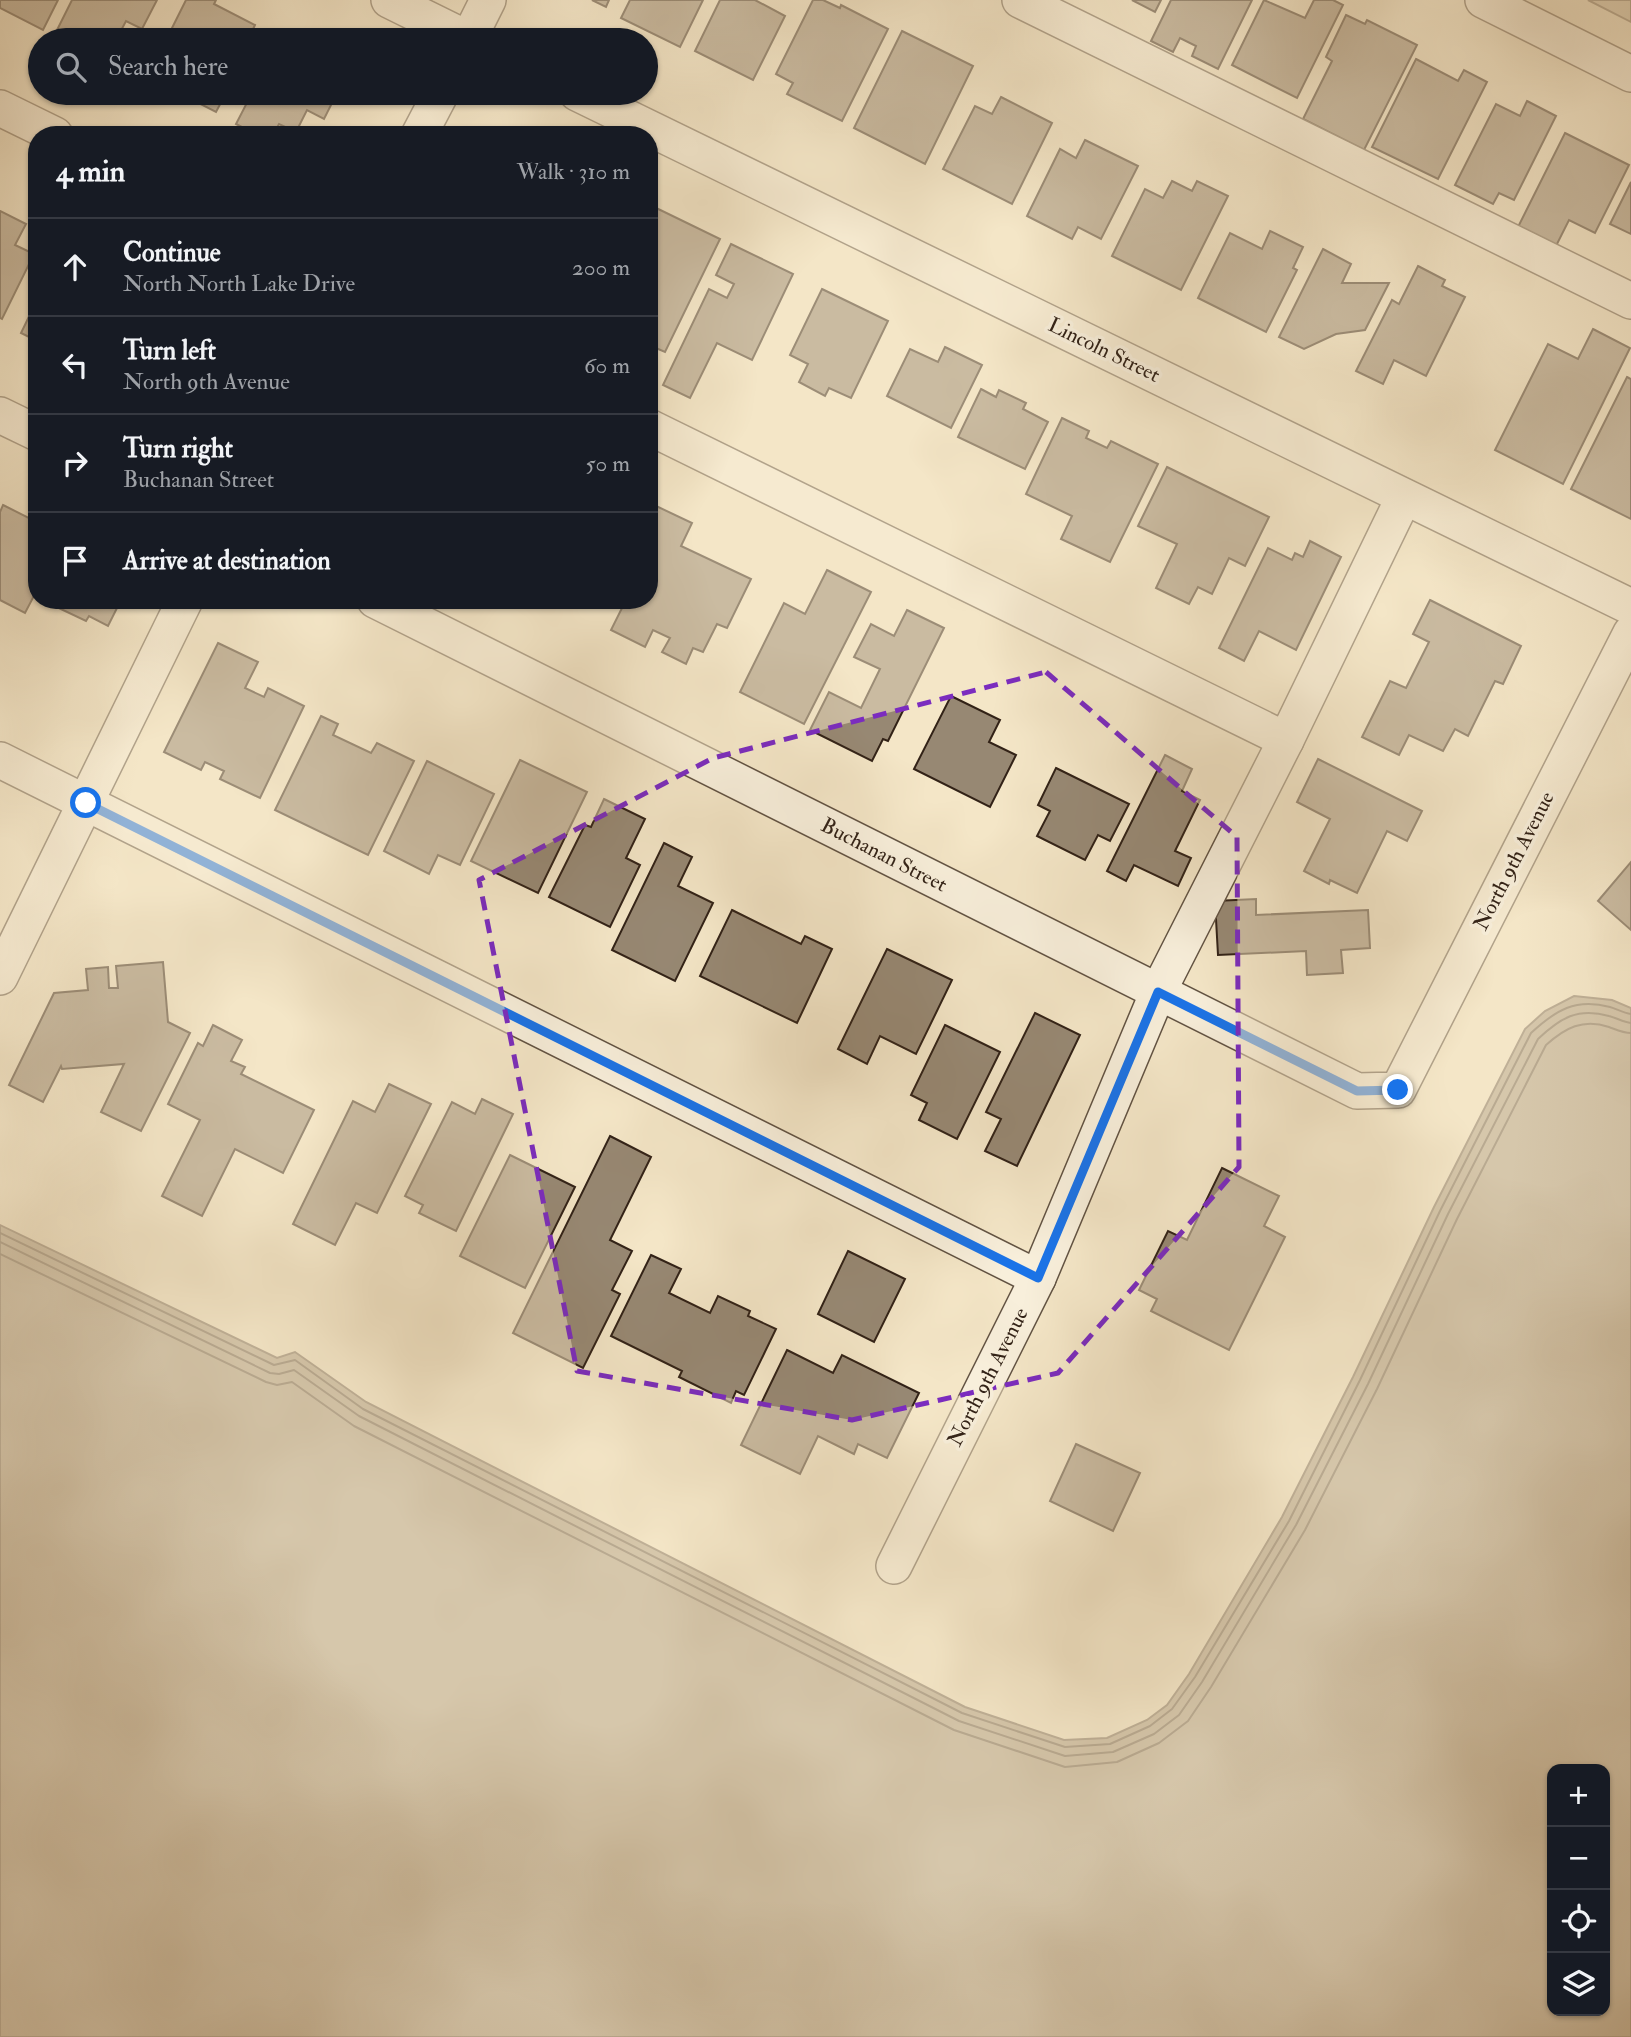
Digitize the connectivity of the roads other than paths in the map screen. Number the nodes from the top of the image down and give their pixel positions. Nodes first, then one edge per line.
1 (390, 0) edge
2 (488, 0) edge
3 (1020, 0) edge
4 (1483, 0) edge
5 (445, 28) edge
6 (475, 28) edge
7 (1631, 74) edge
8 (435, 105) edge
9 (602, 105) edge
10 (0, 107) edge
11 (37, 126) edge
12 (424, 126) edge
13 (645, 126) edge
14 (658, 133) edge
15 (1631, 301) edge
16 (0, 415) edge
17 (28, 429) edge
18 (658, 431) edge
19 (1404, 497) junction
20 (1631, 607) edge
21 (181, 609) edge
22 (393, 609) edge
23 (1631, 633) edge
24 (1286, 740) junction
25 (0, 760) edge
26 (86, 803) junction
27 (0, 977) edge
28 (1158, 992) junction
29 (1398, 1090) joint
30 (1038, 1278) junction
31 (894, 1566) dead end

1 - 5 street
2 - 6 street
3 - 15 street
4 - 7 street
8 - 12 street
9 - 13 street, Lincoln Street
10 - 11 street
14 - 19 street, Lincoln Street
16 - 17 street
18 - 24 street
19 - 20 street, Lincoln Street
19 - 24 street, North 9th Avenue
21 - 26 street
22 - 28 street, Buchanan Street
23 - 29 street, North 9th Avenue
24 - 28 street, North 9th Avenue
25 - 26 street
26 - 27 street
26 - 30 street
28 - 29 street, Buchanan Street
28 - 30 street, North 9th Avenue
30 - 31 street, North 9th Avenue

